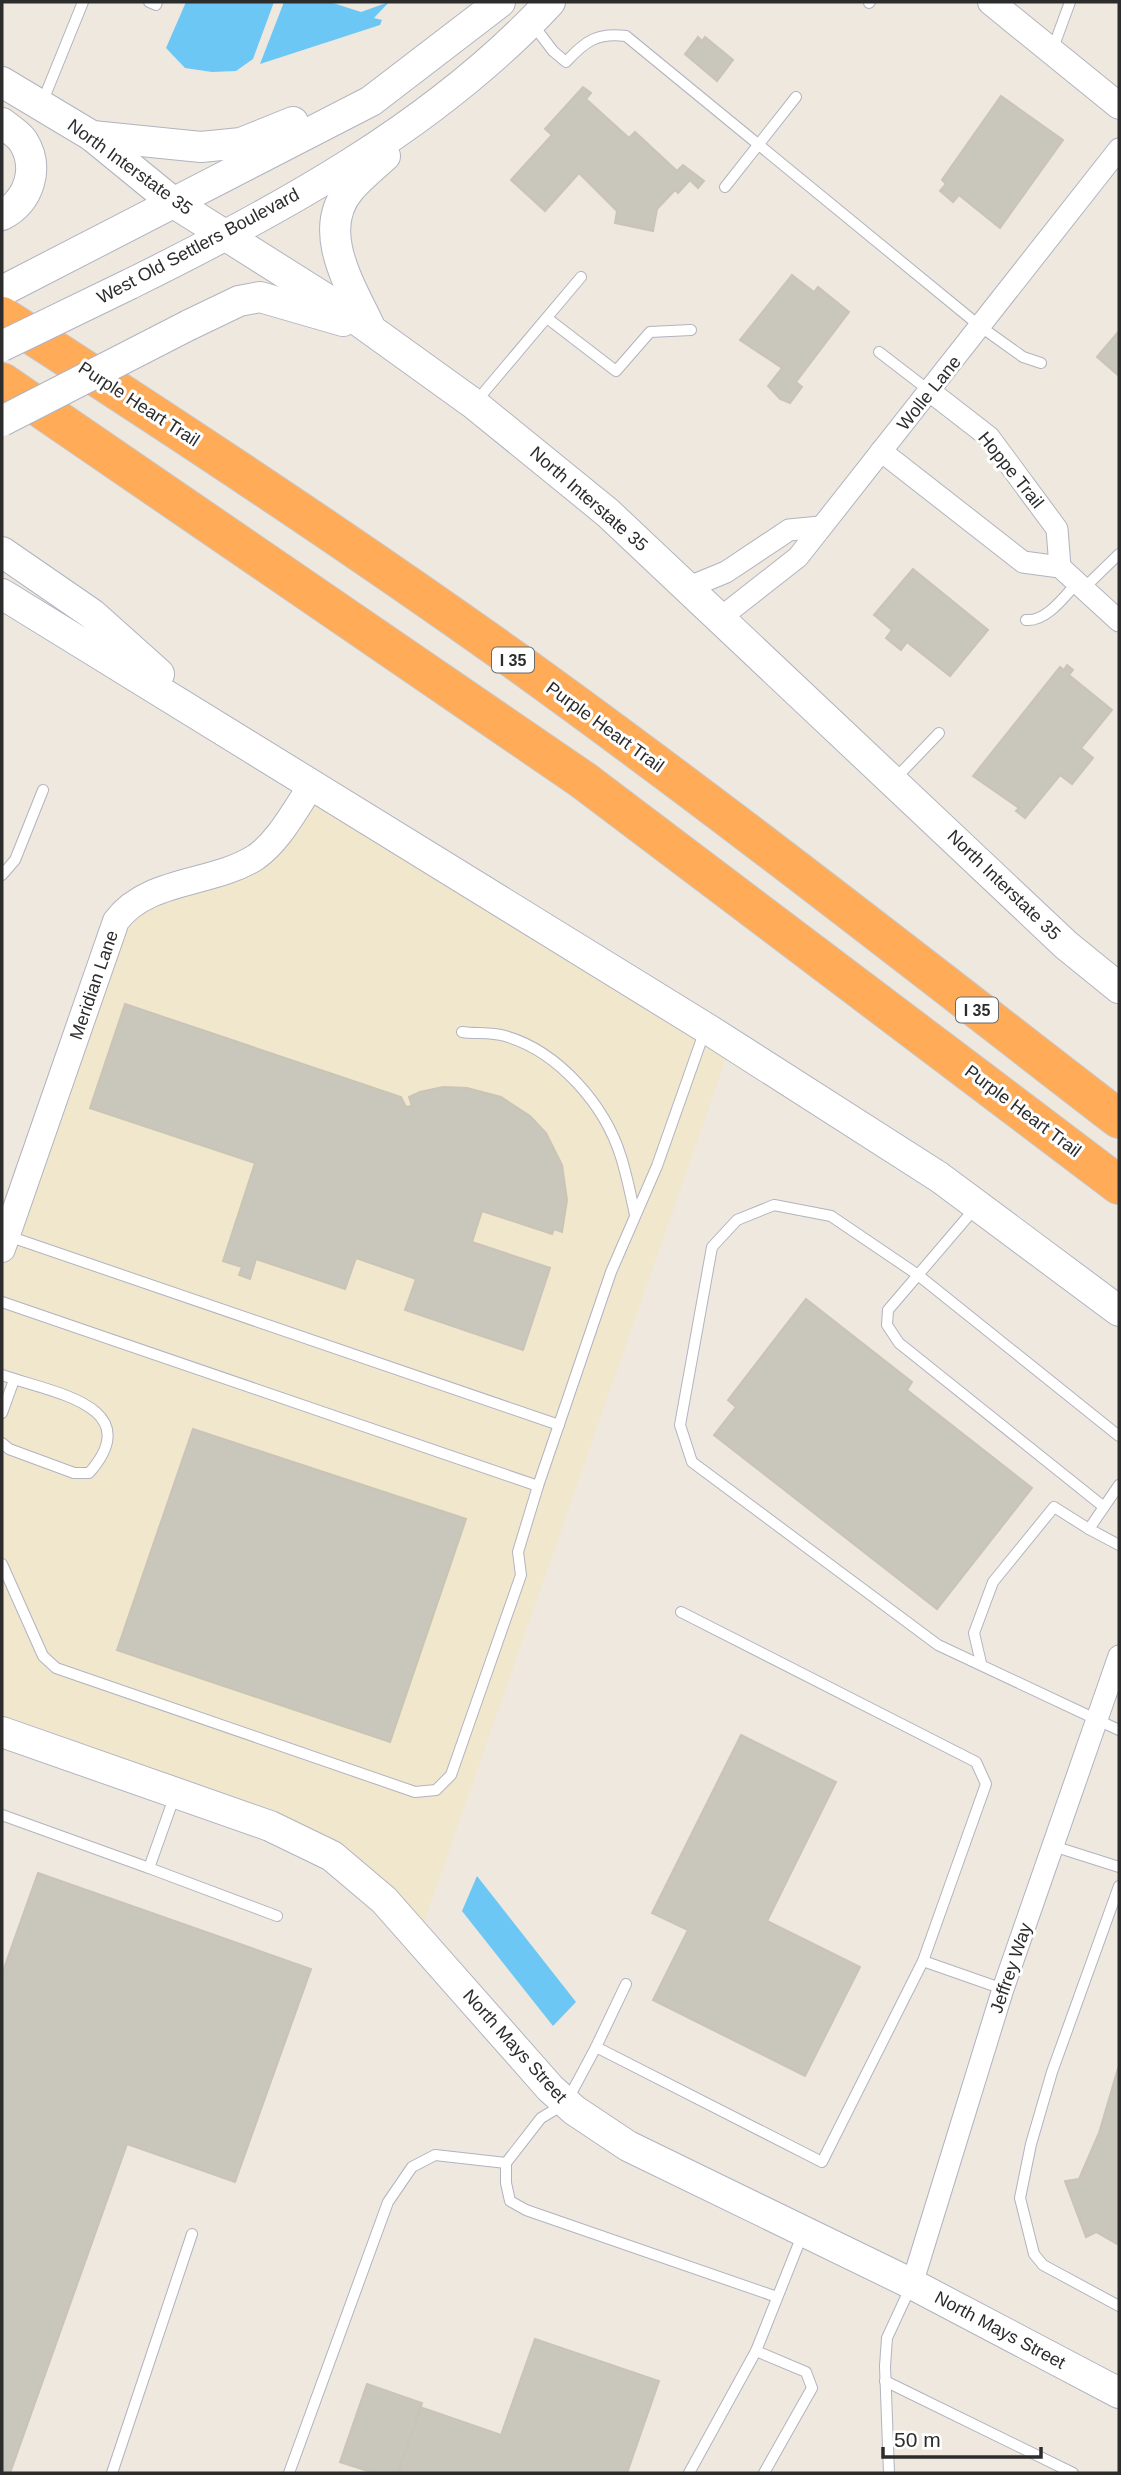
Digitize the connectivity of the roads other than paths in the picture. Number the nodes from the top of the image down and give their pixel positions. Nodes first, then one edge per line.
1 (83, 2) edge
2 (149, 2) edge
3 (157, 2) edge
4 (500, 2) edge
5 (991, 2) edge
6 (1070, 2) edge
7 (541, 12) edge
8 (1052, 51) junction
9 (2, 82) edge
10 (458, 87) junction
11 (796, 97) dead end
12 (371, 101) junction
13 (42, 105) junction
14 (1119, 106) edge
15 (2, 123) edge
16 (92, 136) junction
17 (759, 144) junction
18 (1119, 149) edge
19 (724, 187) dead end
20 (174, 203) junction
21 (8, 212) edge
22 (228, 235) junction
23 (581, 277) dead end
24 (2, 291) edge
25 (2, 300) edge
26 (2, 316) edge
27 (547, 318) junction
28 (981, 327) junction
29 (370, 329) junction
30 (691, 330) dead end
31 (2, 346) edge
32 (879, 352) dead end
33 (1041, 363) dead end
34 (2, 383) edge
35 (931, 392) junction
36 (474, 404) junction
37 (2, 421) edge
38 (181, 431) junction
39 (881, 451) junction
40 (820, 527) junction
41 (2, 552) edge
42 (1119, 554) edge
43 (1060, 567) junction
44 (1079, 587) junction
45 (687, 588) junction
46 (2, 594) edge
47 (719, 619) junction
48 (1027, 620) dead end
49 (1119, 621) edge
50 (218, 727) junction
51 (939, 733) dead end
52 (893, 780) junction
53 (312, 785) junction
54 (43, 790) dead end
55 (342, 803) junction
56 (291, 814) junction
57 (2, 875) edge
58 (836, 901) junction
59 (1119, 988) edge
60 (706, 1028) junction
61 (461, 1032) dead end
62 (1119, 1094) edge
63 (1119, 1119) edge
64 (1119, 1185) edge
65 (978, 1205) junction
66 (635, 1215) junction
67 (4, 1242) edge
68 (918, 1275) junction
69 (2, 1302) edge
70 (1119, 1311) edge
71 (2, 1375) edge
72 (14, 1380) junction
73 (2, 1413) edge
74 (559, 1424) junction
75 (1119, 1436) edge
76 (2, 1443) edge
77 (1119, 1485) edge
78 (538, 1486) junction
79 (1104, 1507) junction
80 (1090, 1529) junction
81 (1119, 1545) edge
82 (2, 1564) edge
83 (681, 1612) dead end
84 (1119, 1656) edge
85 (981, 1663) junction
86 (1097, 1719) junction
87 (1119, 1730) edge
88 (2, 1732) edge
89 (176, 1793) junction
90 (2, 1815) edge
91 (1053, 1846) junction
92 (1119, 1867) edge
93 (149, 1868) junction
94 (1119, 1886) edge
95 (277, 1916) dead end
96 (923, 1961) junction
97 (626, 1983) dead end
98 (1003, 1989) junction
99 (596, 2047) junction
100 (566, 2103) junction
101 (506, 2163) junction
102 (803, 2233) junction
103 (192, 2234) dead end
104 (912, 2284) junction
105 (777, 2297) junction
106 (1119, 2306) edge
107 (756, 2351) junction
108 (885, 2381) junction
109 (1119, 2393) edge
110 (112, 2473) edge
111 (289, 2473) edge
112 (689, 2473) edge
113 (764, 2473) edge
114 (889, 2473) edge
115 (1073, 2473) edge

1 - 13 lane
2 - 3 lane
4 - 12 main road
5 - 8 street
6 - 8 lane
7 - 10 main road, West Old Settlers Boulevard
7 - 17 lane
8 - 14 street
9 - 13 main road, North Interstate 35
10 - 22 main road, West Old Settlers Boulevard
10 - 29 main road
11 - 17 lane
12 - 16 main road
12 - 20 main road
13 - 16 main road, North Interstate 35
15 - 21 main road
16 - 20 main road, North Interstate 35
17 - 19 lane
17 - 28 lane
18 - 28 street, Wolle Lane
20 - 22 main road, North Interstate 35
20 - 24 main road
22 - 29 main road, North Interstate 35
22 - 31 main road, West Old Settlers Boulevard, bridge
23 - 27 lane
25 - 38 highway
26 - 38 highway, Purple Heart Trail / I 35
27 - 30 lane
27 - 36 lane
28 - 33 lane
28 - 35 street, Wolle Lane
29 - 36 main road, North Interstate 35
29 - 37 main road, bridge
32 - 35 lane
34 - 64 highway, Purple Heart Trail
35 - 39 street, Wolle Lane
35 - 43 street, Hoppe Trail
36 - 45 main road, North Interstate 35
38 - 58 highway, Purple Heart Trail / I 35
39 - 40 street, Wolle Lane
39 - 43 street
40 - 45 street
40 - 47 street, Wolle Lane
41 - 50 main road
42 - 44 lane
43 - 44 street
44 - 48 lane
44 - 49 street
45 - 47 main road, North Interstate 35
46 - 50 main road
47 - 52 main road, North Interstate 35
50 - 53 main road
51 - 52 lane
52 - 59 main road, North Interstate 35
53 - 55 main road
53 - 56 street, Meridian Lane
54 - 57 lane
55 - 56 street
55 - 60 main road
56 - 67 street, Meridian Lane
58 - 62 highway
58 - 63 highway, Purple Heart Trail / I 35
60 - 65 main road
60 - 66 lane
61 - 66 lane
65 - 68 lane
65 - 70 main road
66 - 74 lane
67 - 74 lane
68 - 75 lane
68 - 79 lane
68 - 85 lane
69 - 78 lane
71 - 72 lane
72 - 73 lane
72 - 76 lane
74 - 78 lane
77 - 79 lane
78 - 82 lane
79 - 80 lane
80 - 81 lane
80 - 85 lane
83 - 96 lane
84 - 86 street, Jeffrey Way
85 - 86 lane
86 - 87 lane
86 - 91 street, Jeffrey Way
88 - 89 main road, North Mays Street
89 - 93 lane
89 - 100 main road, North Mays Street
90 - 93 lane
91 - 92 lane
91 - 98 street, Jeffrey Way
93 - 95 lane
94 - 106 lane
96 - 98 lane
96 - 99 lane
97 - 99 lane
98 - 104 street, Jeffrey Way
99 - 100 lane
100 - 101 lane
100 - 102 main road, North Mays Street
101 - 105 lane
101 - 111 lane
102 - 104 main road, North Mays Street
102 - 105 lane
103 - 110 lane
104 - 108 lane
104 - 109 main road, North Mays Street
105 - 107 lane
107 - 112 lane
107 - 113 lane
108 - 114 lane
108 - 115 lane

